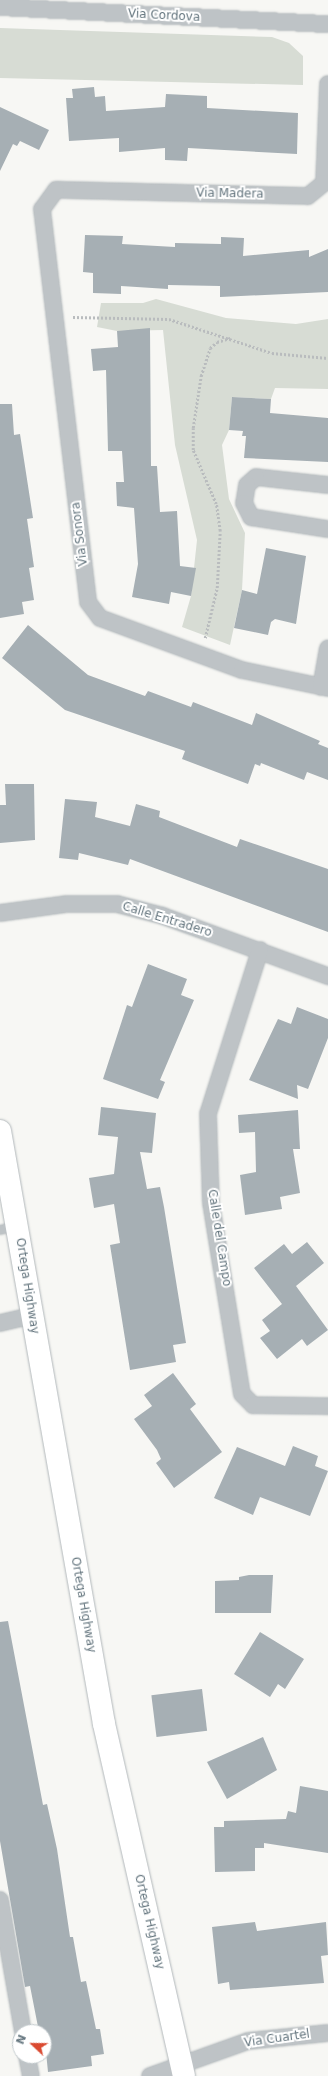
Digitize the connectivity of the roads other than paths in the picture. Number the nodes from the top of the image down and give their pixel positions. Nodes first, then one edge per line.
1 (33, 4) edge
2 (0, 7) edge
3 (328, 24) edge
4 (328, 84) edge
5 (42, 209) joint
6 (328, 485) edge
7 (328, 529) edge
8 (328, 649) edge
9 (325, 688) edge
10 (0, 913) edge
11 (260, 950) junction
12 (328, 976) edge
13 (0, 1131) edge
14 (8, 1228) edge
15 (31, 1316) junction
16 (0, 1323) edge
17 (328, 1406) edge
18 (0, 1900) edge
19 (22, 2024) edge
20 (328, 2033) edge
21 (29, 2064) edge
22 (183, 2070) edge
23 (31, 2076) edge
24 (150, 2076) edge

1 - 2 street, Via Cordova
1 - 3 street, Via Cordova
4 - 5 street, Via Madera
5 - 9 street, Via Sonora
6 - 7 street
8 - 9 street
10 - 11 street, Calle Entradero
11 - 12 street, Calle Entradero
11 - 17 street, Calle del Campo
13 - 14 main road, Ortega Highway
14 - 15 main road, Ortega Highway
15 - 16 street
15 - 22 main road, Ortega Highway
18 - 19 street
20 - 22 street, Via Cuartel
21 - 23 street
22 - 24 street, Via Cuartel

